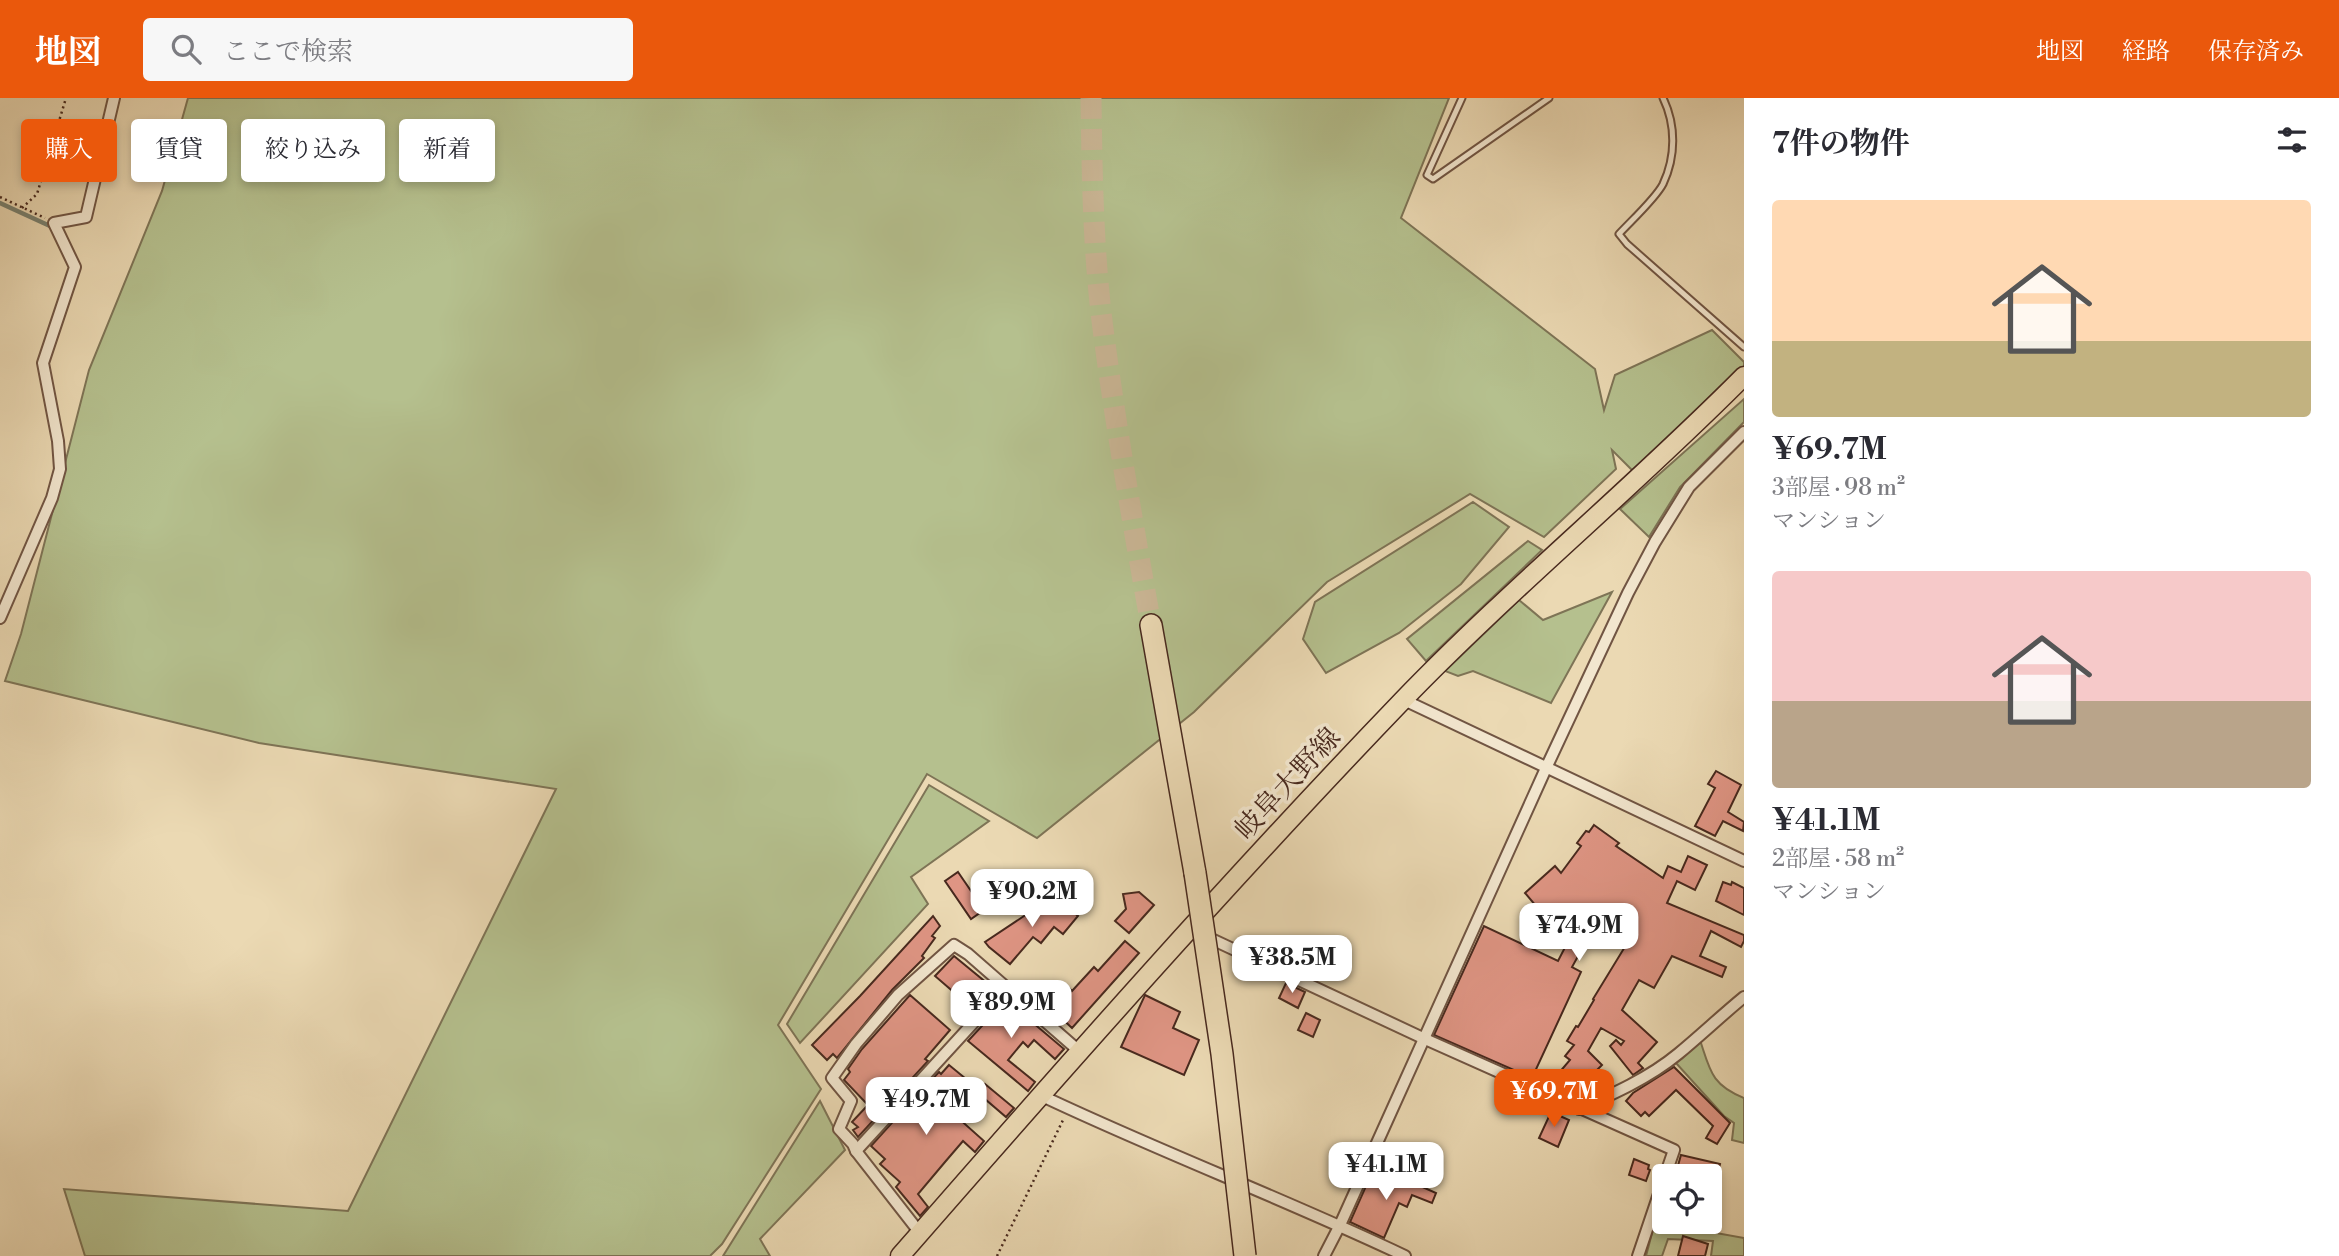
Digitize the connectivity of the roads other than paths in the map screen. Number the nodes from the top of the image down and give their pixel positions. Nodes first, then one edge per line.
1 (114, 98) edge
2 (1462, 98) edge
3 (1549, 98) edge
4 (1663, 98) edge
5 (1744, 347) edge
6 (1744, 376) edge
7 (1744, 432) edge
8 (0, 618) edge
9 (1151, 625) tunnel mouth
10 (1404, 700) junction
11 (1547, 766) junction
12 (1744, 860) edge
13 (1189, 929) junction
14 (1006, 987) junction
15 (1744, 996) edge
16 (1424, 1039) junction
17 (1079, 1051) junction
18 (1041, 1095) junction
19 (1579, 1109) junction
20 (856, 1151) junction
21 (1669, 1164) edge
22 (1652, 1215) edge
23 (1340, 1225) junction
24 (920, 1233) junction
25 (900, 1256) edge
26 (1245, 1256) edge
27 (1324, 1256) edge
28 (1405, 1256) edge
29 (1638, 1256) edge

1 - 8 street
2 - 3 lane
4 - 5 lane
6 - 10 main road, 岐阜大野線
7 - 11 street
9 - 26 highway, bridge
10 - 11 street
10 - 13 main road, 岐阜大野線
11 - 12 street
11 - 16 street
13 - 16 street
13 - 17 main road, 岐阜大野線
14 - 17 street
14 - 20 street
14 - 20 street
15 - 19 street
16 - 19 street
16 - 23 street
17 - 18 main road, 岐阜大野線
18 - 23 street
18 - 24 main road, 岐阜大野線
19 - 21 street
20 - 24 street
22 - 29 street
23 - 27 street
23 - 28 street
24 - 25 main road, 岐阜大野線

